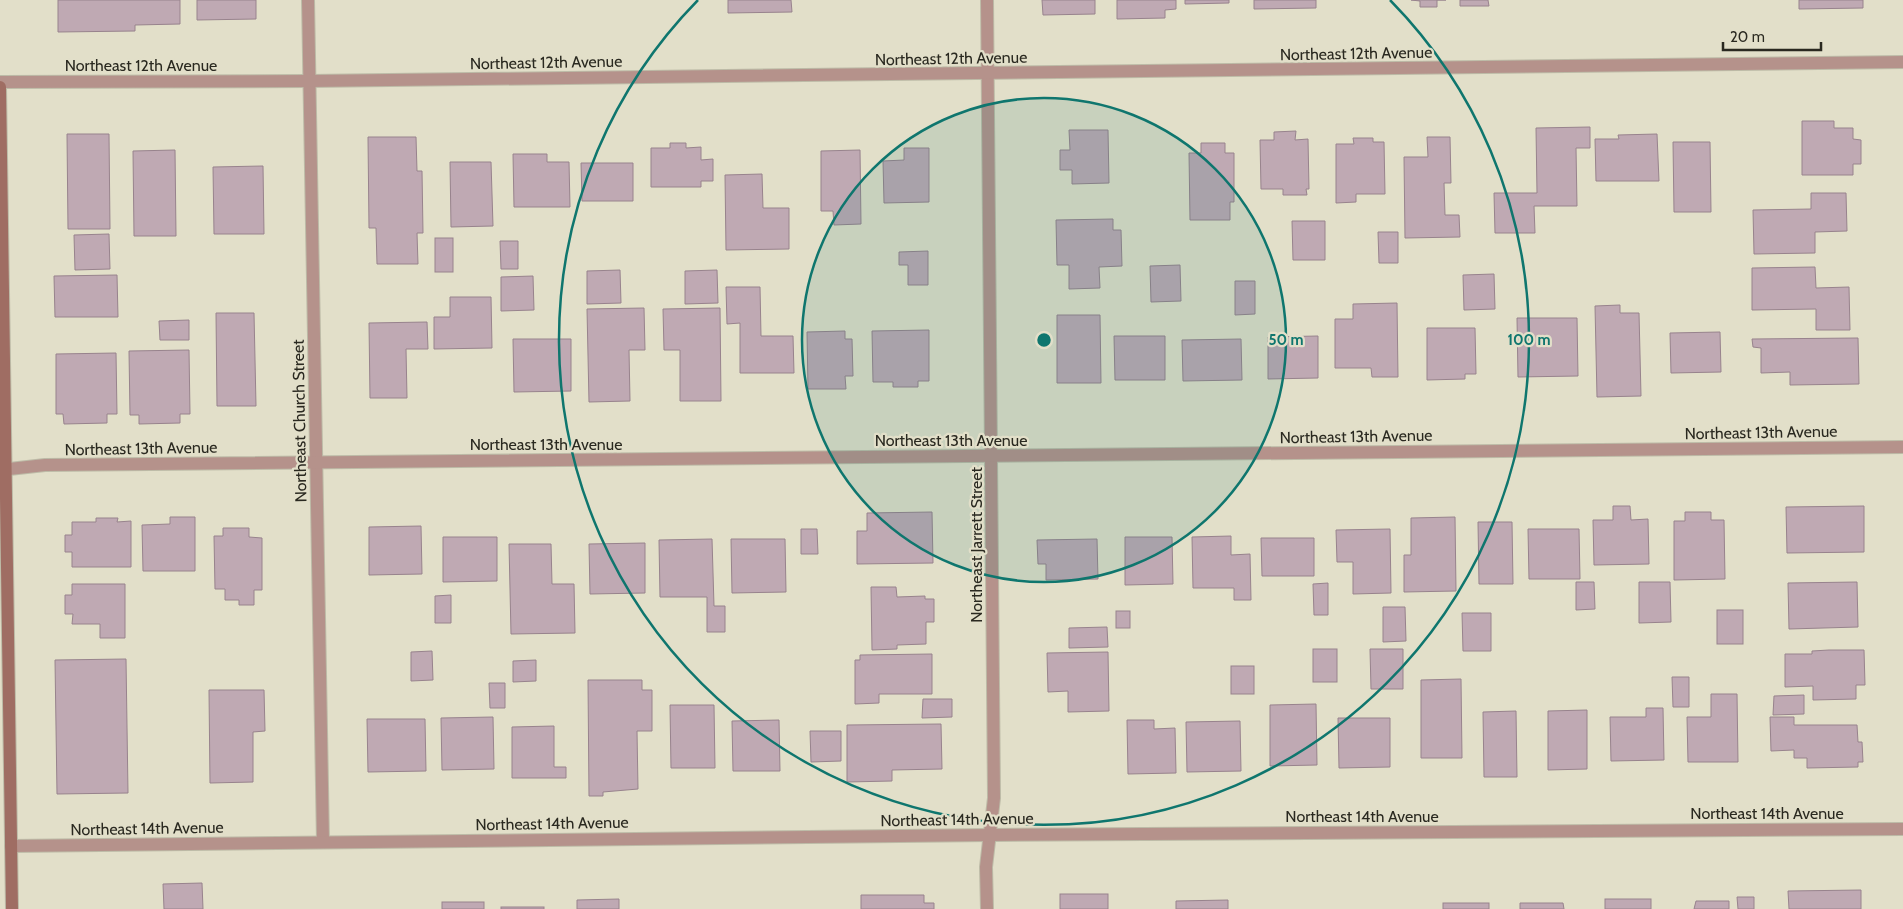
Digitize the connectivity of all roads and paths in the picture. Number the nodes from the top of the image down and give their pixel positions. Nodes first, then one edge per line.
1 (308, 0) edge
2 (987, 0) edge
3 (1903, 62) edge
4 (988, 74) junction
5 (308, 81) junction
6 (0, 82) edge
7 (0, 86) edge
8 (1903, 447) edge
9 (992, 456) junction
10 (316, 462) junction
11 (3, 469) edge
12 (1903, 829) edge
13 (990, 835) junction
14 (323, 842) junction
15 (11, 846) junction
16 (12, 909) edge
17 (987, 909) edge

1 - 5 street, Northeast Church Street
2 - 4 street, Northeast Jarrett Street
3 - 4 street, Northeast 12th Avenue
4 - 5 street, Northeast 12th Avenue
4 - 9 street, Northeast Jarrett Street
5 - 6 street, Northeast 12th Avenue
5 - 10 street, Northeast Church Street
7 - 11 main road
8 - 9 street, Northeast 13th Avenue
9 - 10 street, Northeast 13th Avenue
9 - 13 street, Northeast Jarrett Street
10 - 11 street, Northeast 13th Avenue
10 - 14 street, Northeast Church Street
11 - 15 main road
12 - 13 street, Northeast 14th Avenue
13 - 14 street, Northeast 14th Avenue
13 - 17 street, Northeast Jarrett Street
14 - 15 street, Northeast 14th Avenue
15 - 16 main road

